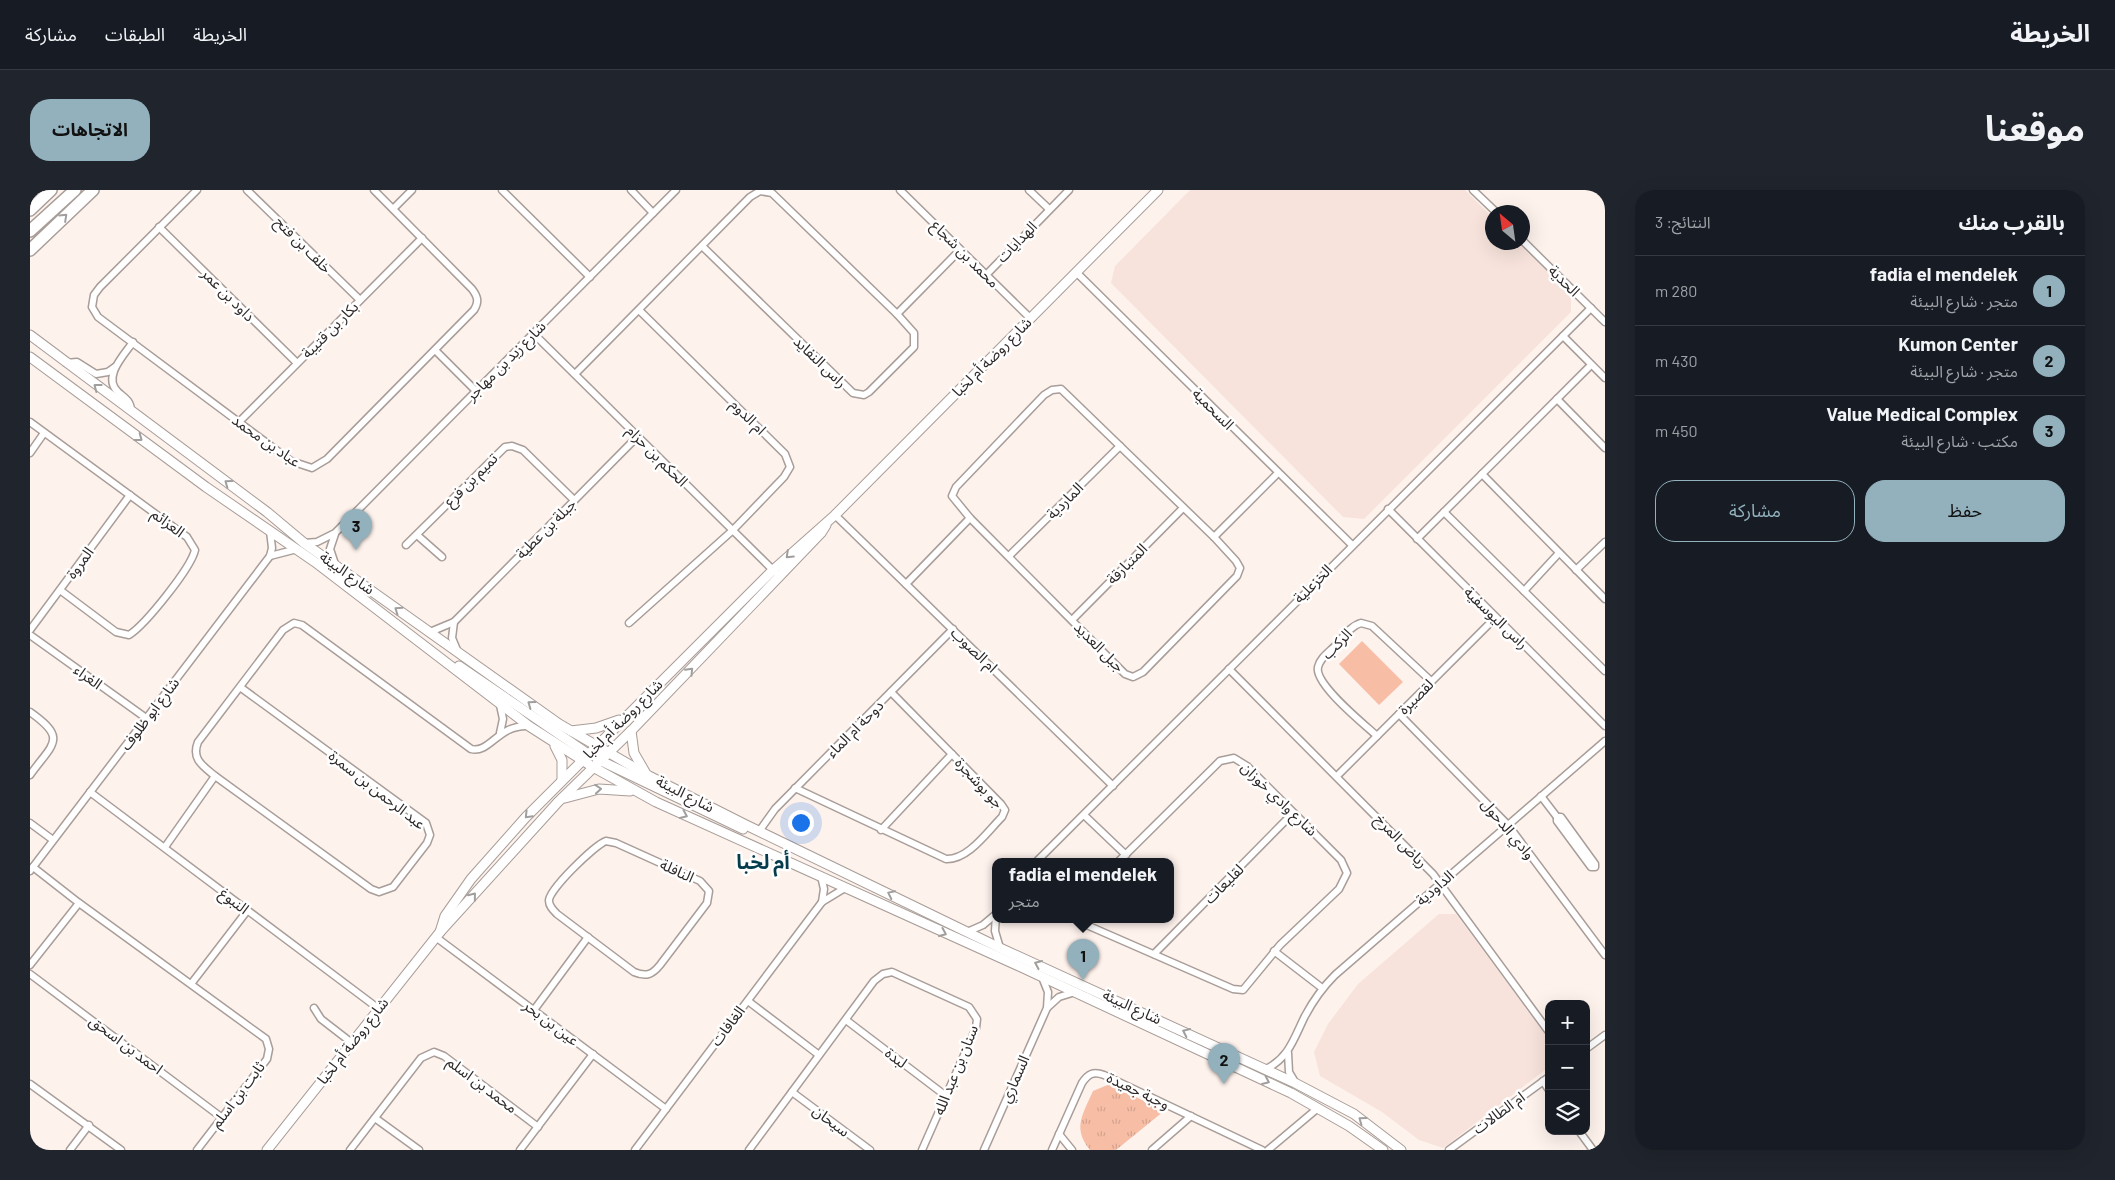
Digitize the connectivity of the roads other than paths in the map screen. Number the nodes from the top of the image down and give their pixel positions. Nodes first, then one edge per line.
1 (51, 190) edge
2 (75, 190) edge
3 (93, 190) edge
4 (197, 190) edge
5 (248, 190) edge
6 (374, 190) edge
7 (412, 190) edge
8 (502, 190) edge
9 (631, 190) edge
10 (676, 190) edge
11 (900, 190) edge
12 (1029, 190) edge
13 (1069, 190) edge
14 (1158, 190) edge
15 (1473, 190) edge
16 (1489, 205) edge
17 (393, 209) junction
18 (30, 210) edge
19 (1049, 210) junction
20 (653, 213) junction
21 (159, 228) junction
22 (30, 231) edge
23 (422, 238) junction
24 (702, 246) junction
25 (1530, 248) edge
26 (32, 249) edge
27 (960, 250) junction
28 (1076, 272) junction
29 (986, 275) junction
30 (590, 277) junction
31 (360, 300) junction
32 (1591, 308) junction
33 (639, 310) junction
34 (897, 314) junction
35 (1030, 318) junction
36 (1605, 322) edge
37 (534, 334) junction
38 (30, 335) edge
39 (1563, 336) junction
40 (133, 342) junction
41 (435, 350) junction
42 (30, 357) edge
43 (66, 363) junction
44 (297, 363) junction
45 (1591, 365) junction
46 (116, 366) junction
47 (575, 374) junction
48 (1605, 378) edge
49 (476, 391) junction
50 (1557, 399) junction
51 (131, 412) junction
52 (30, 422) edge
53 (239, 422) junction
54 (44, 433) junction
55 (638, 436) junction
56 (1120, 446) junction
57 (1605, 448) edge
58 (30, 453) edge
59 (1278, 473) junction
60 (1482, 474) junction
61 (130, 495) junction
62 (574, 500) junction
63 (1183, 508) junction
64 (1388, 508) junction
65 (1444, 512) junction
66 (835, 515) junction
67 (970, 518) junction
68 (826, 524) junction
69 (270, 530) junction
70 (733, 530) junction
71 (335, 533) junction
72 (417, 535) junction
73 (1214, 538) junction
74 (1417, 539) junction
75 (1605, 542) edge
76 (406, 545) dead end
77 (1352, 545) junction
78 (301, 546) junction
79 (1559, 553) junction
80 (270, 556) junction
81 (1009, 556) junction
82 (442, 557) dead end
83 (335, 565) junction
84 (773, 570) junction
85 (1576, 570) junction
86 (781, 577) junction
87 (906, 584) junction
88 (60, 590) junction
89 (1524, 591) junction
90 (1605, 599) edge
91 (1495, 618) junction
92 (1072, 620) junction
93 (454, 622) junction
94 (629, 624) dead end
95 (30, 630) edge
96 (953, 630) junction
97 (430, 632) junction
98 (30, 636) edge
99 (458, 652) junction
100 (439, 657) junction
101 (1229, 669) junction
102 (1605, 671) edge
103 (1431, 681) junction
104 (240, 687) junction
105 (892, 692) junction
106 (500, 705) junction
107 (30, 712) edge
108 (1399, 714) junction
109 (626, 716) junction
110 (146, 718) junction
111 (529, 726) junction
112 (1605, 726) edge
113 (571, 731) junction
114 (631, 731) junction
115 (500, 733) junction
116 (1377, 736) junction
117 (1605, 741) edge
118 (554, 744) junction
119 (596, 746) junction
120 (608, 753) junction
121 (952, 754) junction
122 (585, 757) junction
123 (601, 760) junction
124 (594, 768) junction
125 (30, 775) edge
126 (215, 776) junction
127 (649, 776) junction
128 (1337, 776) junction
129 (562, 780) junction
130 (1113, 786) junction
131 (795, 788) junction
132 (90, 792) junction
133 (640, 794) junction
134 (1541, 796) junction
135 (558, 802) junction
136 (1293, 813) junction
137 (1084, 815) junction
138 (30, 823) edge
139 (1508, 825) junction
140 (760, 830) junction
141 (882, 830) junction
142 (53, 840) junction
143 (1575, 841) dead end
144 (165, 847) junction
145 (1126, 855) junction
146 (1040, 858) edge
147 (1122, 858) edge
148 (31, 869) edge
149 (820, 876) junction
150 (1440, 882) junction
151 (845, 888) junction
152 (822, 902) junction
153 (79, 903) junction
154 (247, 911) junction
155 (992, 918) edge
156 (996, 923) edge
157 (1085, 923) edge
158 (968, 932) junction
159 (438, 935) junction
160 (588, 937) junction
161 (1000, 948) junction
162 (1274, 951) junction
163 (1154, 954) junction
164 (1605, 955) edge
165 (30, 965) edge
166 (30, 974) edge
167 (1042, 977) junction
168 (191, 984) junction
169 (1322, 988) junction
170 (1075, 992) junction
171 (748, 1001) junction
172 (314, 1008) dead end
173 (1047, 1008) junction
174 (378, 1009) junction
175 (534, 1010) junction
176 (846, 1020) junction
177 (1545, 1026) edge
178 (1605, 1035) edge
179 (352, 1043) junction
180 (1590, 1046) edge
181 (1288, 1053) junction
182 (593, 1054) junction
183 (820, 1055) junction
184 (1266, 1069) junction
185 (1545, 1080) edge
186 (1542, 1082) junction
187 (1295, 1083) junction
188 (30, 1084) edge
189 (1545, 1085) edge
190 (792, 1092) junction
191 (946, 1096) junction
192 (666, 1108) junction
193 (1318, 1108) junction
194 (1191, 1116) junction
195 (221, 1117) junction
196 (375, 1118) junction
197 (89, 1125) junction
198 (538, 1127) junction
199 (1059, 1134) junction
200 (1582, 1135) edge
201 (70, 1150) edge
202 (121, 1150) edge
203 (197, 1150) edge
204 (267, 1150) edge
205 (350, 1150) edge
206 (419, 1150) edge
207 (520, 1150) edge
208 (635, 1150) edge
209 (749, 1150) edge
210 (870, 1150) edge
211 (922, 1150) edge
212 (984, 1150) edge
213 (1052, 1150) edge
214 (1072, 1150) edge
215 (1152, 1150) edge
216 (1262, 1150) edge
217 (1268, 1150) edge
218 (1383, 1150) edge
219 (1401, 1150) edge
220 (1449, 1150) edge
221 (1593, 1150) edge

1 - 18 highway
2 - 22 highway
26 -> 3 highway
4 - 21 street, عباد بن محمد
5 - 31 street, خلف بن فتح
6 - 17 street, عباد بن محمد
7 - 17 street
8 - 30 street
9 - 20 street
10 - 20 street, شارع زيد بن مهاجر
11 - 27 street, محمد بن شجاع
12 - 19 street, الهدايات
13 - 19 street, الهدايات
14 - 28 street, شارع روضة أم لخبا
15 - 16 street
17 - 23 street, عباد بن محمد
19 - 29 street, الهدايات
20 - 30 street, شارع زيد بن مهاجر
21 - 40 street, عباد بن محمد
21 - 44 street, داود بن عمر
23 - 31 street, بكار بن قتيبة
23 - 41 street, عباد بن محمد
24 - 33 street, راس النفايد
24 - 34 street, راس النفايد
24 - 34 street, راس النفايد
25 - 32 street, الحدية
27 - 29 street, محمد بن شجاع
27 - 34 street
28 - 35 street, شارع روضة أم لخبا
28 - 59 street, السحمية
29 - 35 street, محمد بن شجاع
30 - 37 street, شارع زيد بن مهاجر
31 - 44 street, بكار بن قتيبة
32 - 36 street, الحدية
32 - 39 street, الخزعلية
33 - 47 street, راس النفايد
33 - 70 street, ام الدوم
35 - 66 street, شارع روضة أم لخبا
37 - 47 street, الحكم بن حزام
37 - 49 street, شارع زيد بن مهاجر
38 - 43 street, شارع البيئة
39 - 45 street
39 - 64 street, الخزعلية
40 - 46 street
40 - 53 street, عباد بن محمد
41 - 49 street
41 - 53 street, عباد بن محمد
42 -> 69 street, شارع البيئة
43 - 46 street
51 -> 43 street, شارع البيئة
44 - 53 street, بكار بن قتيبة
45 - 48 street
45 - 50 street
46 - 51 street
47 - 55 street, الحكم بن حزام
49 - 71 street, شارع زيد بن مهاجر
50 - 57 street
50 - 60 street
78 -> 51 street, شارع البيئة
52 - 54 street, العزائم
54 - 58 street
54 - 61 street, العزائم
55 - 62 street, جبلة بن عطية
55 - 70 street, الحكم بن حزام
56 - 63 street, جبل العديد
56 - 67 street, جبل العديد
56 - 81 street, الماردية
59 - 73 street
59 - 77 street, السحمية
60 - 65 street
60 - 79 street
61 - 88 street, المروة
61 - 88 street, العزائم
62 - 72 street, تميم بن فرع
62 - 93 street, جبلة بن عطية
63 - 73 street, جبل العديد
63 - 92 street, المتبارقة
64 - 74 street, راس اليوسفية
64 - 77 street, الخزعلية
65 - 74 street
65 - 89 street
66 - 68 street, شارع روضة أم لخبا
66 - 87 street, ام الصوب
67 - 81 street, جبل العديد
67 - 87 street
68 -> 84 street, شارع روضة أم لخبا
68 - 86 street, شارع روضة أم لخبا
69 - 78 street, شارع البيئة
69 - 80 street
70 - 84 street, الحكم بن حزام
70 - 94 street
71 - 78 street, شارع زيد بن مهاجر
71 - 83 street
72 - 76 street, تميم بن فرع
72 - 82 street
73 - 92 street, جبل العديد
74 - 91 street, راس اليوسفية
75 - 85 street
77 - 101 street, الخزعلية
78 - 80 street
78 - 83 street, شارع البيئة
78 - 100 street, شارع البيئة
79 - 85 street
79 - 89 street
80 - 110 street, شارع ابو ظلوف
81 - 92 street, جبل العديد
97 -> 83 street, شارع البيئة
84 - 86 street, الحكم بن حزام
84 - 109 street, شارع روضة أم لخبا
85 - 90 street
114 -> 86 street, شارع روضة أم لخبا
87 - 96 street, ام الصوب
88 - 95 street, المروة
89 - 102 street
91 - 103 street, لقصيرة
91 - 112 street, راس اليوسفية
93 - 97 street, جبلة بن عطية
93 - 99 street
96 - 105 street, دوحة ام الماء
96 - 130 street, ام الصوب
97 - 99 street, شارع البيئة
98 - 110 street, الغراء
113 -> 99 street, شارع البيئة
100 - 106 street, شارع البيئة
100 - 122 street
101 - 128 street, رياض المرخ
101 - 130 street, الخزعلية
103 - 108 street, لقصيرة
103 - 116 street, الركب
104 - 115 street, عبد الرحمن بن سمرة
104 - 126 street, عبد الرحمن بن سمرة
104 - 126 street, عبد الرحمن بن سمرة
105 - 121 street, جو بوشجرة
105 - 131 street, دوحة ام الماء
106 - 111 street, شارع البيئة
106 - 115 street
107 - 125 street
108 - 116 street, لقصيرة
108 - 139 street, وادي الدحول
109 - 113 street
109 - 119 street, شارع روضة أم لخبا
110 - 132 street, شارع ابو ظلوف
111 - 115 street, عبد الرحمن بن سمرة
111 - 118 street, شارع البيئة
113 - 119 street, شارع البيئة
114 - 120 street, شارع روضة أم لخبا
114 - 127 street
116 - 128 street, لقصيرة
117 - 134 street, الداودية
118 - 122 street, شارع البيئة
118 - 129 street
119 - 120 street, شارع البيئة
119 - 122 street, شارع روضة أم لخبا
120 - 122 street
120 - 123 street, شارع روضة أم لخبا
120 - 127 street, شارع البيئة
121 - 141 street, جو بوشجرة
121 - 141 street, جو بوشجرة
122 - 123 street
122 - 124 street, شارع البيئة
122 - 129 street, شارع روضة أم لخبا
123 - 124 street, شارع روضة أم لخبا
123 - 140 street
124 - 133 street, شارع البيئة
124 - 135 street, شارع روضة أم لخبا
126 - 144 street
127 - 140 street, شارع البيئة
128 - 150 street, رياض المرخ
129 -> 159 street, شارع روضة أم لخبا
130 - 137 street, الخزعلية
131 - 140 street, دوحة ام الماء
131 - 141 street, جو بوشجرة
132 - 142 street, شارع ابو ظلوف
132 - 144 street, النبوغ
135 -> 133 street
133 -> 149 street, شارع البيئة
134 - 139 street, الداودية
134 - 143 street
159 -> 135 street, شارع روضة أم لخبا
136 - 145 street, شارع وادي خوزان
136 - 162 street, شارع وادي خوزان
136 - 163 street, لقليعات
137 - 145 street
137 - 146 street, الخزعلية
138 - 142 street
139 - 150 street, الداودية
139 - 164 street, وادي الدحول
158 -> 140 street, شارع البيئة
142 - 148 street, شارع ابو ظلوف
144 - 154 street, النبوغ
145 - 147 street, شارع وادي خوزان
148 - 153 street, ثابت بن اسلم
149 - 151 street, شارع البيئة
149 - 152 street
150 - 169 street, الداودية
150 - 177 street, رياض المرخ
151 - 152 street, الغافات
151 -> 167 street, شارع البيئة
152 - 171 street, الغافات
153 - 165 street
153 - 168 street, ثابت بن اسلم
154 - 168 street
154 - 174 street, النبوغ
155 - 158 street
156 - 161 street
157 - 163 street, شارع وادي خوزان
158 - 161 street, شارع البيئة
159 - 174 street, شارع روضة أم لخبا
159 - 175 street, عين بن بحر
160 - 160 street, النافلة
160 - 175 street
184 -> 161 street, شارع البيئة
162 - 163 street, شارع وادي خوزان
162 - 169 street
166 - 195 street, احمد بن اسحق
167 - 170 street, شارع البيئة
167 - 173 street, السماري
168 - 195 street, ثابت بن اسلم
169 - 181 street, الداودية
170 - 173 street
170 -> 193 street, شارع البيئة
171 - 183 street
171 - 192 street, الغافات
172 - 179 street
173 - 212 street, السماري
174 - 179 street, شارع روضة أم لخبا
175 - 182 street, عين بن بحر
176 - 183 street, سنان بن عبد الله
176 - 191 street, لبدة
176 - 191 street, سنان بن عبد الله
178 - 180 street
179 - 204 street, شارع روضة أم لخبا
181 - 184 street, الداودية
181 - 187 street
182 - 192 street, عين بن بحر
182 - 198 street
183 - 190 street, سنان بن عبد الله
184 - 187 street, شارع البيئة
185 - 186 street, ام الطالات
186 - 189 street
186 - 220 street, ام الطالات
219 -> 187 street, شارع البيئة
188 - 197 street
190 - 209 street, سنان بن عبد الله
190 - 210 street, سيحان
191 - 211 street, سنان بن عبد الله
192 - 208 street, الغافات
193 - 217 street
193 - 218 street, شارع البيئة
194 - 199 street, وجبة جعيدة
194 - 215 street
194 - 216 street, وجبة جعيدة
195 - 203 street, ثابت بن اسلم
196 - 198 street, محمد بن اسلم
196 - 205 street, محمد بن اسلم
196 - 206 street
197 - 201 street
197 - 202 street
198 - 207 street
199 - 213 street, وجبة جعيدة
199 - 214 street
200 - 221 street

